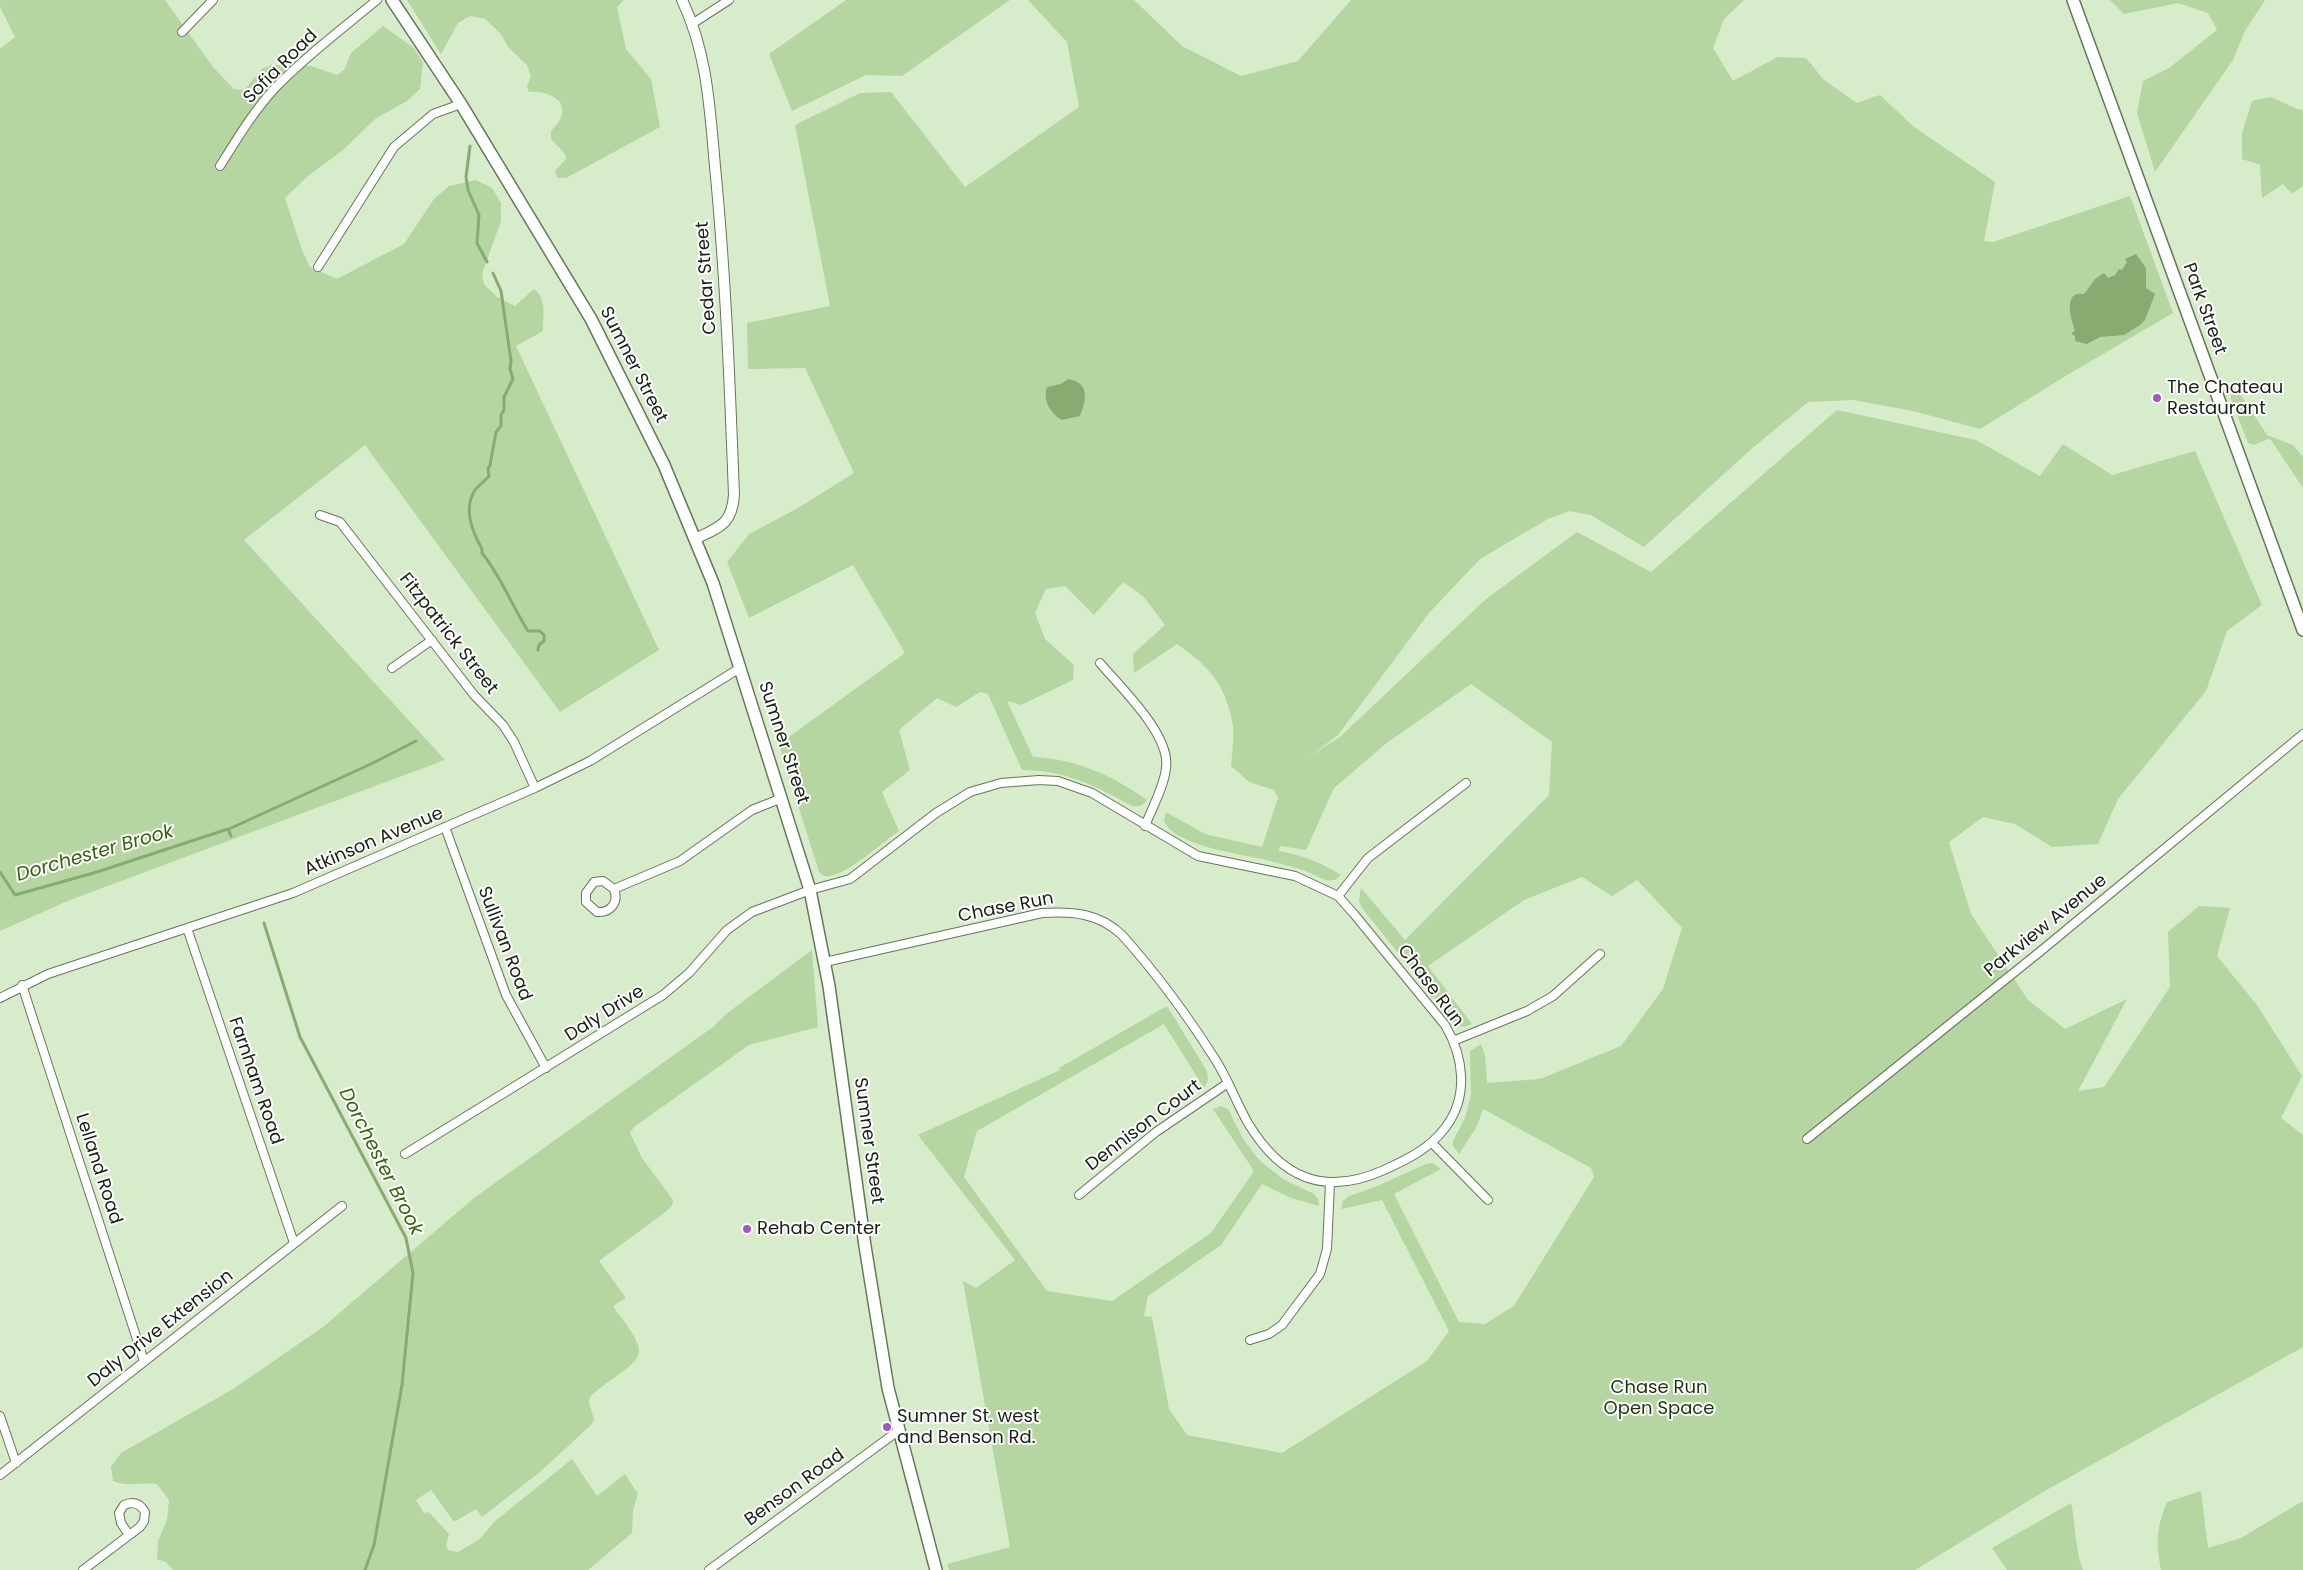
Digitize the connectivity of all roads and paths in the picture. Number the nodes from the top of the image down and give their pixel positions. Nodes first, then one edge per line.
1 (213, 0) edge
2 (377, 0) edge
3 (392, 0) edge
4 (682, 0) edge
5 (729, 0) edge
6 (2073, 0) edge
7 (692, 24) junction
8 (182, 32) dead end
9 (461, 104) junction
10 (220, 166) dead end
11 (318, 267) dead end
12 (320, 515) dead end
13 (695, 539) junction
14 (2303, 630) edge
15 (432, 640) junction
16 (1100, 662) dead end
17 (392, 668) dead end
18 (740, 668) junction
19 (2303, 734) edge
20 (1466, 783) dead end
21 (535, 788) junction
22 (782, 798) junction
23 (1145, 826) junction
24 (444, 828) junction
25 (614, 889) junction
26 (810, 890) junction
27 (1338, 896) junction
28 (187, 928) junction
29 (1600, 954) dead end
30 (825, 962) junction
31 (22, 986) junction
32 (0, 998) edge
33 (1453, 1041) junction
34 (546, 1068) junction
35 (1228, 1083) junction
36 (1807, 1139) dead end
37 (1432, 1143) junction
38 (405, 1154) dead end
39 (1330, 1183) junction
40 (1079, 1195) dead end
41 (1488, 1200) dead end
42 (342, 1206) dead end
43 (294, 1243) junction
44 (1250, 1340) dead end
45 (144, 1361) junction
46 (0, 1416) edge
47 (898, 1431) junction
48 (16, 1462) junction
49 (0, 1474) edge
50 (129, 1535) dead end
51 (83, 1570) edge
52 (709, 1570) edge
53 (936, 1570) edge

1 - 8 street
2 - 10 street, Sofia Road
3 - 9 main road, Sumner Street
4 - 7 street, Cedar Street
5 - 7 street
6 - 14 main road, Park Street
7 - 13 street, Cedar Street
9 - 11 street
9 - 13 main road, Sumner Street
12 - 15 street, Fitzpatrick Street
13 - 18 main road, Sumner Street
15 - 17 street
15 - 21 street, Fitzpatrick Street
16 - 23 street
18 - 21 street, Atkinson Avenue
18 - 22 main road, Sumner Street
19 - 36 street, Parkview Avenue
20 - 27 street
21 - 24 street, Atkinson Avenue
22 - 25 street
22 - 26 main road, Sumner Street
23 - 26 street, Chase Run
23 - 27 street, Chase Run
24 - 28 street, Atkinson Avenue
24 - 34 street, Sullivan Road
25 - 25 street
26 - 30 main road, Sumner Street
26 - 34 street, Daly Drive
27 - 33 street, Chase Run
28 - 31 street, Atkinson Avenue
28 - 43 street, Farnham Road
29 - 33 street
30 - 35 street, Chase Run
30 - 47 main road, Sumner Street
31 - 32 street, Atkinson Avenue
31 - 45 street, Lelland Road
33 - 37 street, Chase Run
34 - 38 street, Daly Drive
35 - 39 street, Chase Run
35 - 40 street, Dennison Court
37 - 39 street, Chase Run
37 - 41 street
39 - 44 street
42 - 43 street, Daly Drive Extension
43 - 45 street, Daly Drive Extension
45 - 48 street, Daly Drive Extension
46 - 48 street
47 - 52 street, Benson Road
47 - 53 main road, Sumner Street
48 - 49 street, Daly Drive Extension
50 - 51 street

